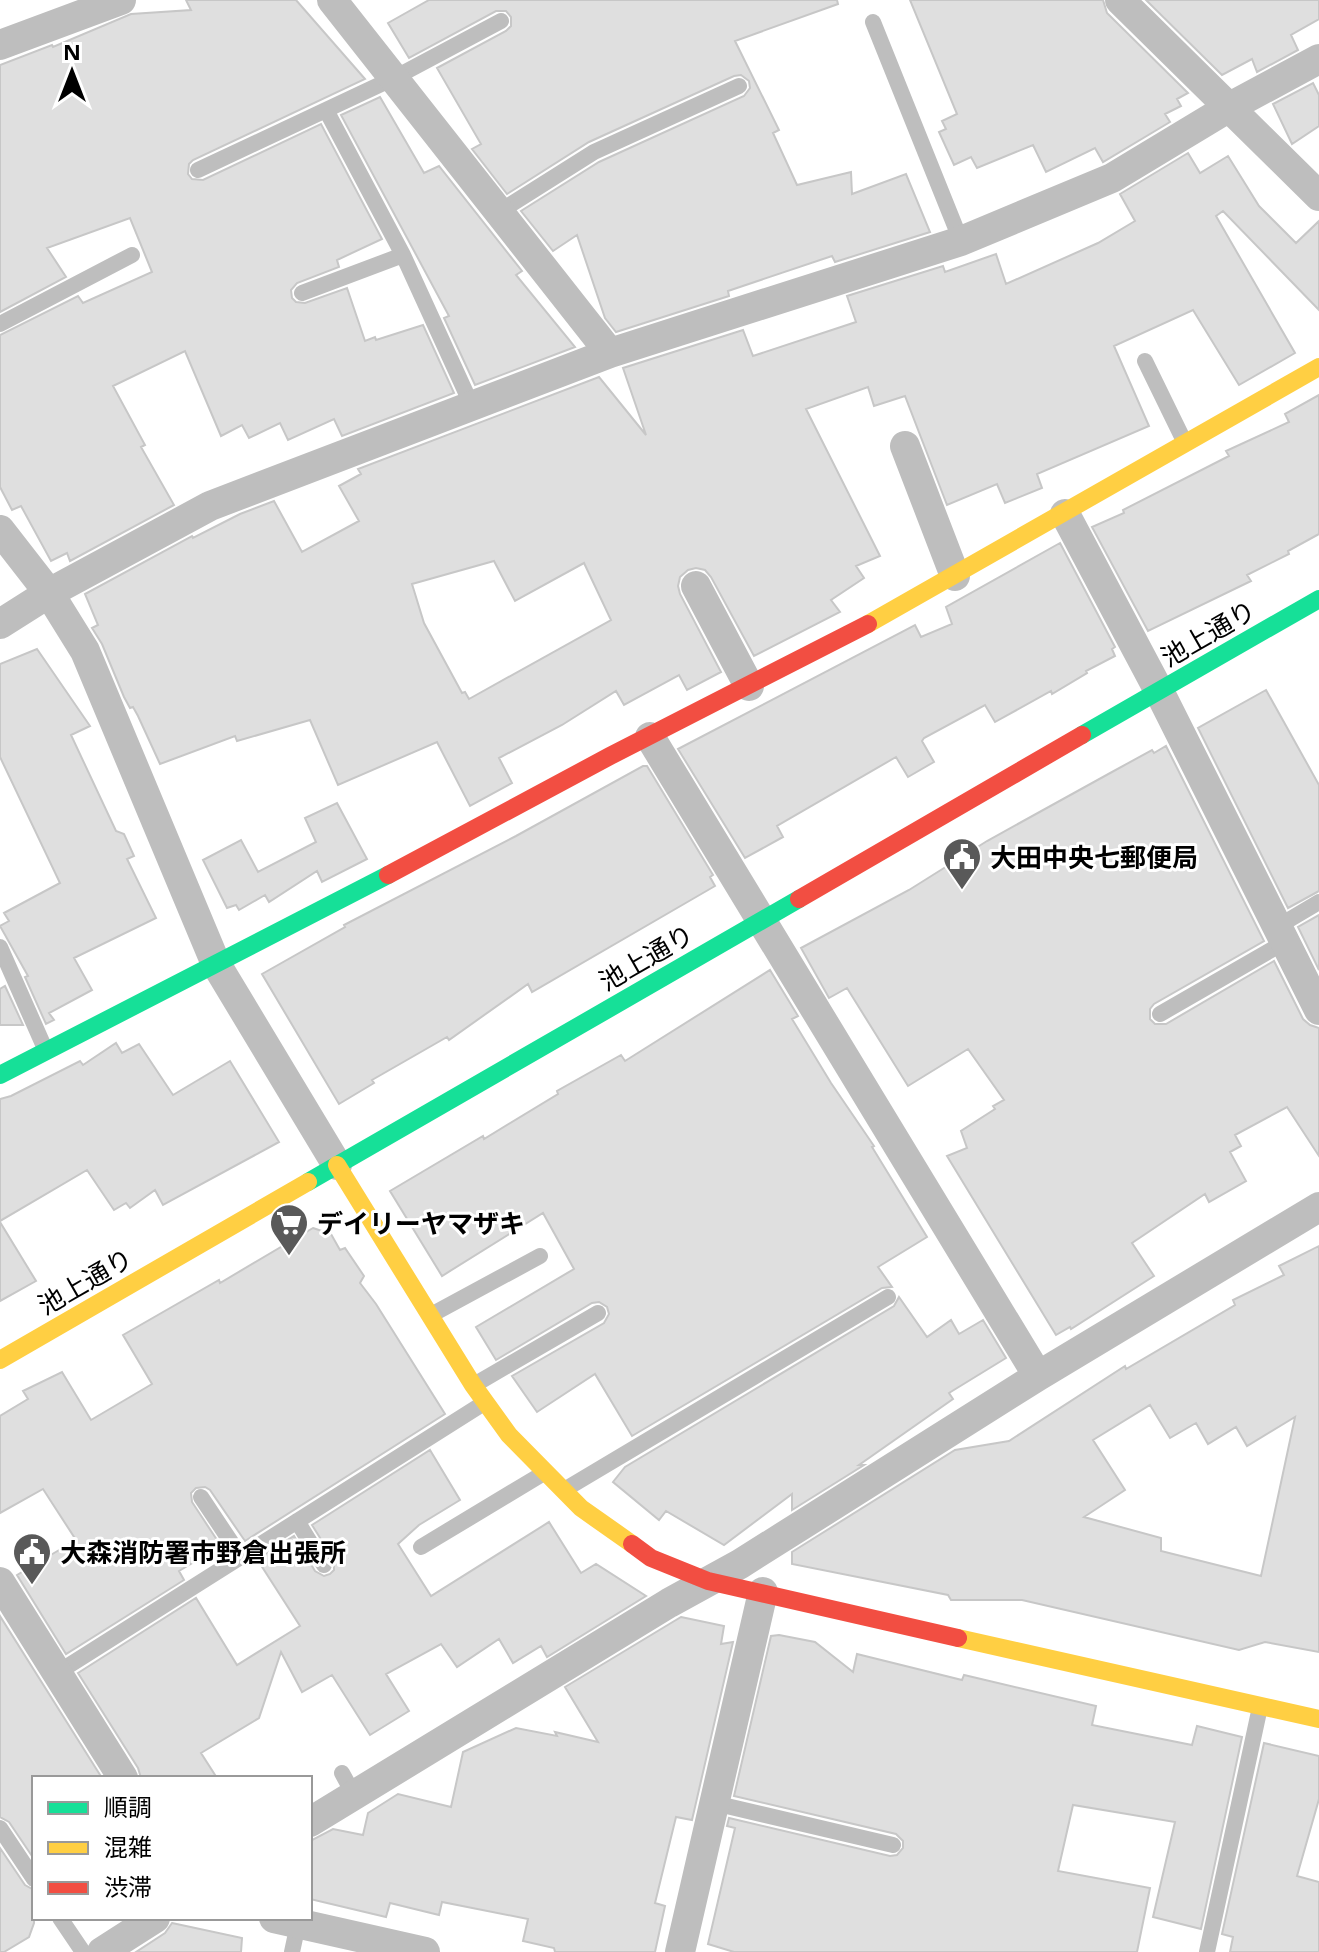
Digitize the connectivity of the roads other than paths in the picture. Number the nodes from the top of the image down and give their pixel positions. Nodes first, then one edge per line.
1 (121, 0) edge
2 (332, 0) edge
3 (1120, 0) edge
4 (501, 21) dead end
5 (873, 22) dead end
6 (0, 45) edge
7 (1319, 59) edge
8 (394, 78) junction
9 (739, 86) dead end
10 (1228, 108) junction
11 (326, 110) junction
12 (198, 170) dead end
13 (1319, 196) edge
14 (499, 212) junction
15 (961, 241) junction
16 (132, 255) dead end
17 (403, 255) junction
18 (302, 293) dead end
19 (0, 324) edge
20 (610, 353) junction
21 (1145, 361) dead end
22 (1319, 367) edge
23 (472, 406) junction
24 (1185, 444) junction
25 (905, 446) dead end
26 (1065, 514) junction
27 (0, 530) edge
28 (955, 576) junction
29 (696, 586) dead end
30 (49, 593) junction
31 (1319, 599) edge
32 (0, 624) edge
33 (749, 686) junction
34 (1159, 691) junction
35 (650, 737) junction
36 (1319, 902) edge
37 (761, 921) junction
38 (1281, 934) junction
39 (0, 947) edge
40 (216, 964) junction
41 (1319, 1010) edge
42 (1160, 1014) dead end
43 (47, 1053) junction
44 (0, 1075) edge
45 (337, 1165) junction
46 (1319, 1207) edge
47 (540, 1256) dead end
48 (888, 1297) dead end
49 (598, 1313) dead end
50 (430, 1315) junction
51 (0, 1360) edge
52 (1038, 1376) junction
53 (473, 1385) junction
54 (484, 1403) junction
55 (544, 1473) junction
56 (562, 1491) junction
57 (201, 1497) dead end
58 (297, 1521) junction
59 (421, 1547) dead end
60 (241, 1557) junction
61 (324, 1565) dead end
62 (708, 1581) junction
63 (0, 1582) edge
64 (763, 1592) junction
65 (57, 1673) junction
66 (1260, 1707) junction
67 (1319, 1719) edge
68 (122, 1776) edge
69 (714, 1803) junction
70 (312, 1820) edge
71 (0, 1828) edge
72 (893, 1845) dead end
73 (32, 1876) edge
74 (61, 1920) edge
75 (152, 1920) edge
76 (288, 1931) edge
77 (83, 1952) edge
78 (102, 1952) edge
79 (425, 1952) edge
80 (680, 1952) edge
81 (1207, 1952) edge

1 - 6 street
2 - 8 street
3 - 10 street
4 - 8 lane
5 - 15 lane
7 - 10 street
8 - 11 lane
8 - 14 street
9 - 14 lane
10 - 13 street
10 - 15 street
11 - 12 lane
11 - 17 lane
14 - 20 street
15 - 20 street
16 - 19 lane
17 - 18 lane
17 - 23 lane
20 - 23 street
21 - 24 lane
22 - 24 street
23 - 30 street
24 - 26 street
25 - 28 street
26 - 28 street
26 - 34 street
27 - 30 street
28 - 33 street
29 - 33 street
30 - 32 street
30 - 40 street
31 - 34 street, 池上通り
33 - 35 street
34 - 37 street, 池上通り
34 - 38 street
35 - 37 street
35 - 40 street
36 - 38 lane
37 - 45 street, 池上通り
37 - 52 street
38 - 41 street
38 - 42 lane
39 - 43 lane
40 - 43 street
40 - 45 street
43 - 44 street
45 - 50 street
45 - 51 street, 池上通り
46 - 52 street
47 - 50 lane
48 - 56 lane
49 - 53 lane
50 - 53 street
52 - 62 street
53 - 54 street
54 - 55 street
54 - 58 lane
55 - 56 street
55 - 59 lane
56 - 62 street
57 - 60 lane
58 - 60 lane
58 - 61 lane
60 - 65 lane
62 - 64 street
62 - 70 street
63 - 65 street
64 - 66 street
64 - 69 street
65 - 68 street
66 - 67 street
66 - 81 lane
69 - 72 lane
69 - 80 street
71 - 73 lane
74 - 77 lane
75 - 78 street
76 - 79 street

